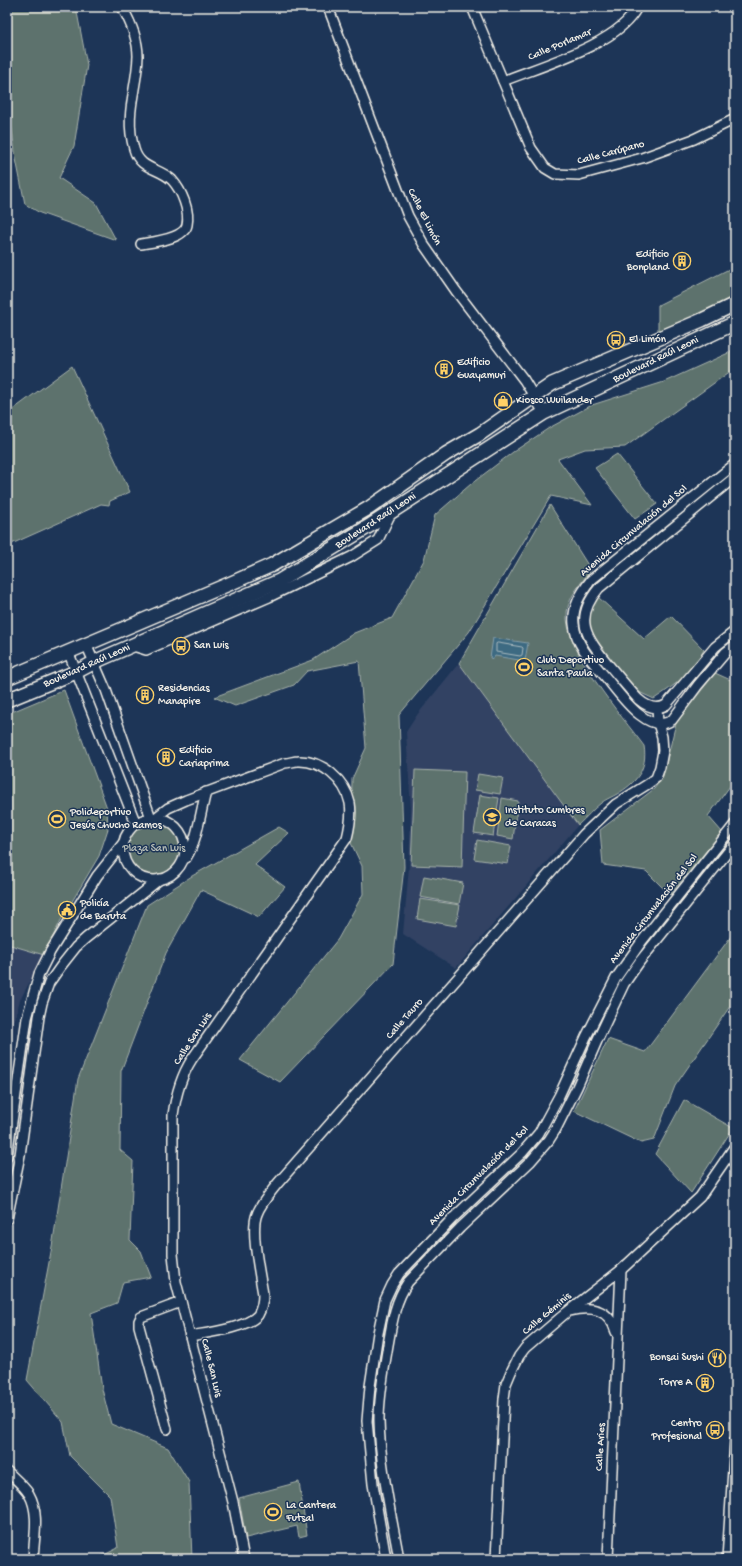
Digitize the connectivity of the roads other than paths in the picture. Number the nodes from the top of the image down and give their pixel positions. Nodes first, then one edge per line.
1 (122, 7) edge
2 (328, 7) edge
3 (472, 7) edge
4 (637, 7) edge
5 (503, 81) junction
6 (735, 119) edge
7 (141, 244) dead end
8 (735, 304) edge
9 (735, 323) edge
10 (534, 396) junction
11 (544, 413) junction
12 (735, 464) edge
13 (735, 477) edge
14 (735, 631) edge
15 (86, 644) junction
16 (735, 645) edge
17 (68, 651) junction
18 (94, 663) junction
19 (76, 672) junction
20 (7, 678) edge
21 (7, 700) edge
22 (657, 708) junction
23 (658, 723) junction
24 (206, 792) junction
25 (153, 818) junction
26 (136, 824) junction
27 (735, 824) edge
28 (124, 842) junction
29 (735, 843) edge
30 (182, 862) junction
31 (160, 879) junction
32 (735, 1146) edge
33 (7, 1156) edge
34 (7, 1219) edge
35 (621, 1270) junction
36 (181, 1302) junction
37 (568, 1312) junction
38 (190, 1336) junction
39 (618, 1337) junction
40 (167, 1429) dead end
41 (735, 1440) edge
42 (7, 1471) edge
43 (390, 1507) junction
44 (377, 1509) junction
45 (33, 1559) edge
46 (244, 1559) edge
47 (386, 1559) edge
48 (399, 1559) edge
49 (496, 1559) edge
50 (608, 1559) edge
51 (727, 1559) edge

1 - 7 street
2 - 10 street, Calle El Limón
3 - 5 street, Calle Carúpano
4 - 5 street, Calle Porlamar
5 - 6 street, Calle Carúpano
8 - 10 main road, Boulevard Raúl Leoni
9 - 11 main road, Boulevard Raúl Leoni
10 - 11 street, Calle El Limón
10 - 15 main road, Boulevard Raúl Leoni
11 - 18 main road, Boulevard Raúl Leoni
12 - 23 street, Avenida Circunvalación del Sol
13 - 22 street, Avenida Circunvalación del Sol
14 - 22 street
15 - 17 main road, Boulevard Raúl Leoni
15 - 18 street
16 - 23 street
17 - 19 street
17 - 20 main road, Boulevard Raúl Leoni
18 - 19 main road, Boulevard Raúl Leoni
18 - 25 street
19 - 21 main road, Boulevard Raúl Leoni
19 - 26 street
22 - 23 street, Calle Tauro
23 - 38 street, Calle Tauro
24 - 25 street, Calle San Luis
24 - 30 street
24 - 36 street, Calle San Luis
25 - 26 street
25 - 30 street
26 - 28 street
27 - 44 street, Avenida Circunvalación del Sol
28 - 31 street
28 - 33 street
29 - 43 street, Avenida Circunvalación del Sol
30 - 31 street
31 - 34 street
32 - 35 street, Calle Géminis
35 - 37 street, Calle Géminis
35 - 39 street, Calle Aries
36 - 38 street, Calle San Luis
36 - 40 street
37 - 39 street, Calle Aries
37 - 49 street, Calle Géminis
38 - 46 street, Calle San Luis
39 - 50 street, Calle Aries
41 - 51 street
42 - 45 street
43 - 44 street
43 - 48 street, Avenida Circunvalación del Sol
44 - 47 street, Avenida Circunvalación del Sol

